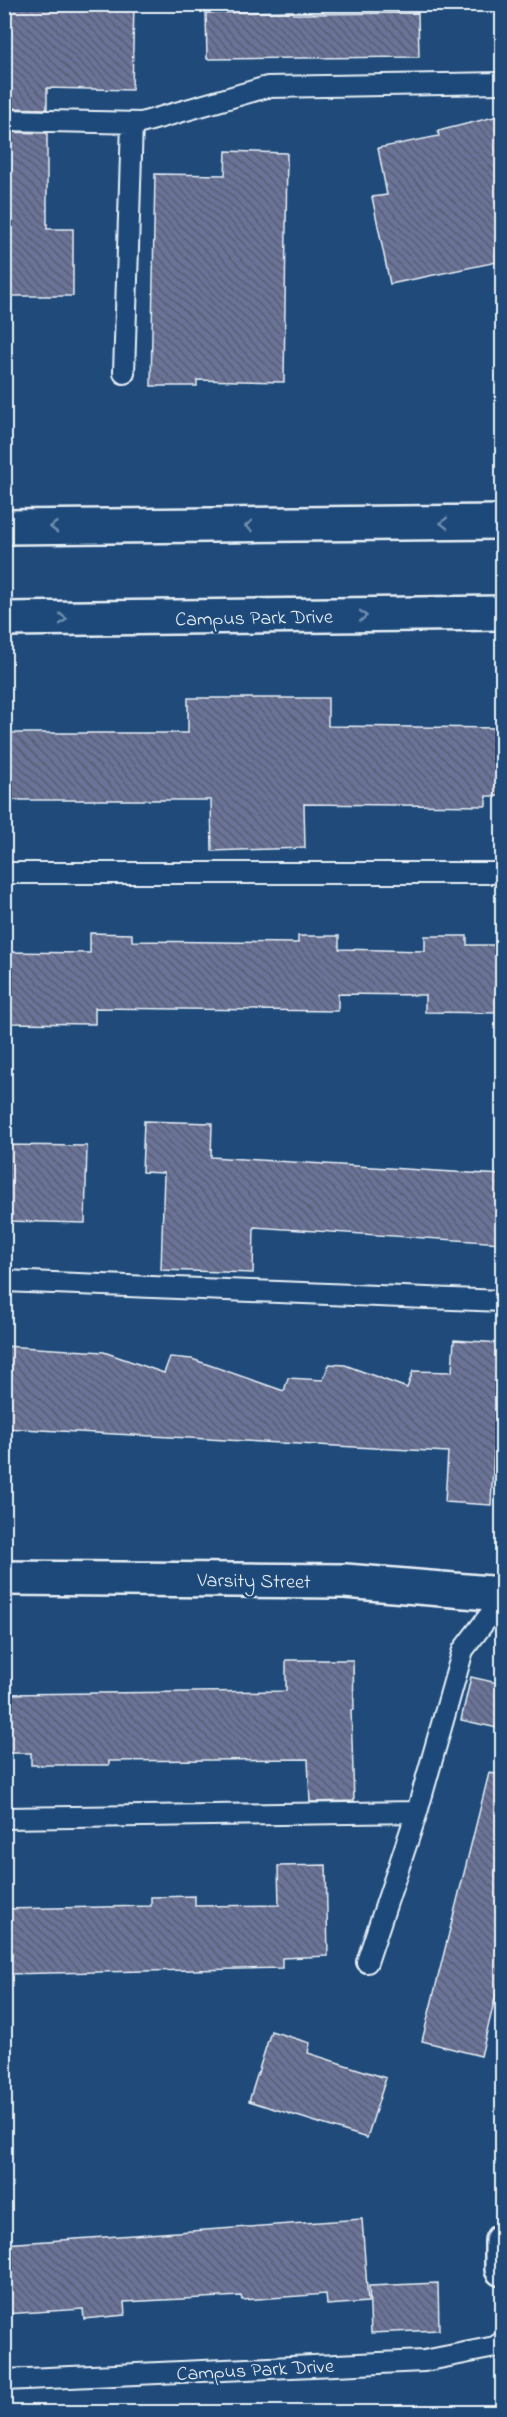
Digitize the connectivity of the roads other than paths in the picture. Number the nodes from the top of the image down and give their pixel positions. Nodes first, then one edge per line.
1 (502, 83) edge
2 (4, 120) edge
3 (132, 123) junction
4 (124, 373) dead end
5 (502, 522) edge
6 (4, 527) edge
7 (502, 613) edge
8 (4, 620) edge
9 (4, 873) edge
10 (502, 873) edge
11 (4, 1281) edge
12 (502, 1301) edge
13 (4, 1578) edge
14 (502, 1596) edge
15 (417, 1812) junction
16 (4, 1818) edge
17 (367, 1962) dead end
18 (502, 2241) edge
19 (502, 2270) edge
20 (502, 2342) edge
21 (4, 2380) edge

1 - 3 lane
2 - 3 lane
3 - 4 lane
5 -> 6 street
8 -> 7 street, Campus Park Drive
9 - 10 lane
11 - 12 lane
13 - 14 street, Varsity Street
14 - 15 lane
15 - 16 lane
15 - 17 lane
18 - 19 street
20 - 21 lane, Campus Park Drive

